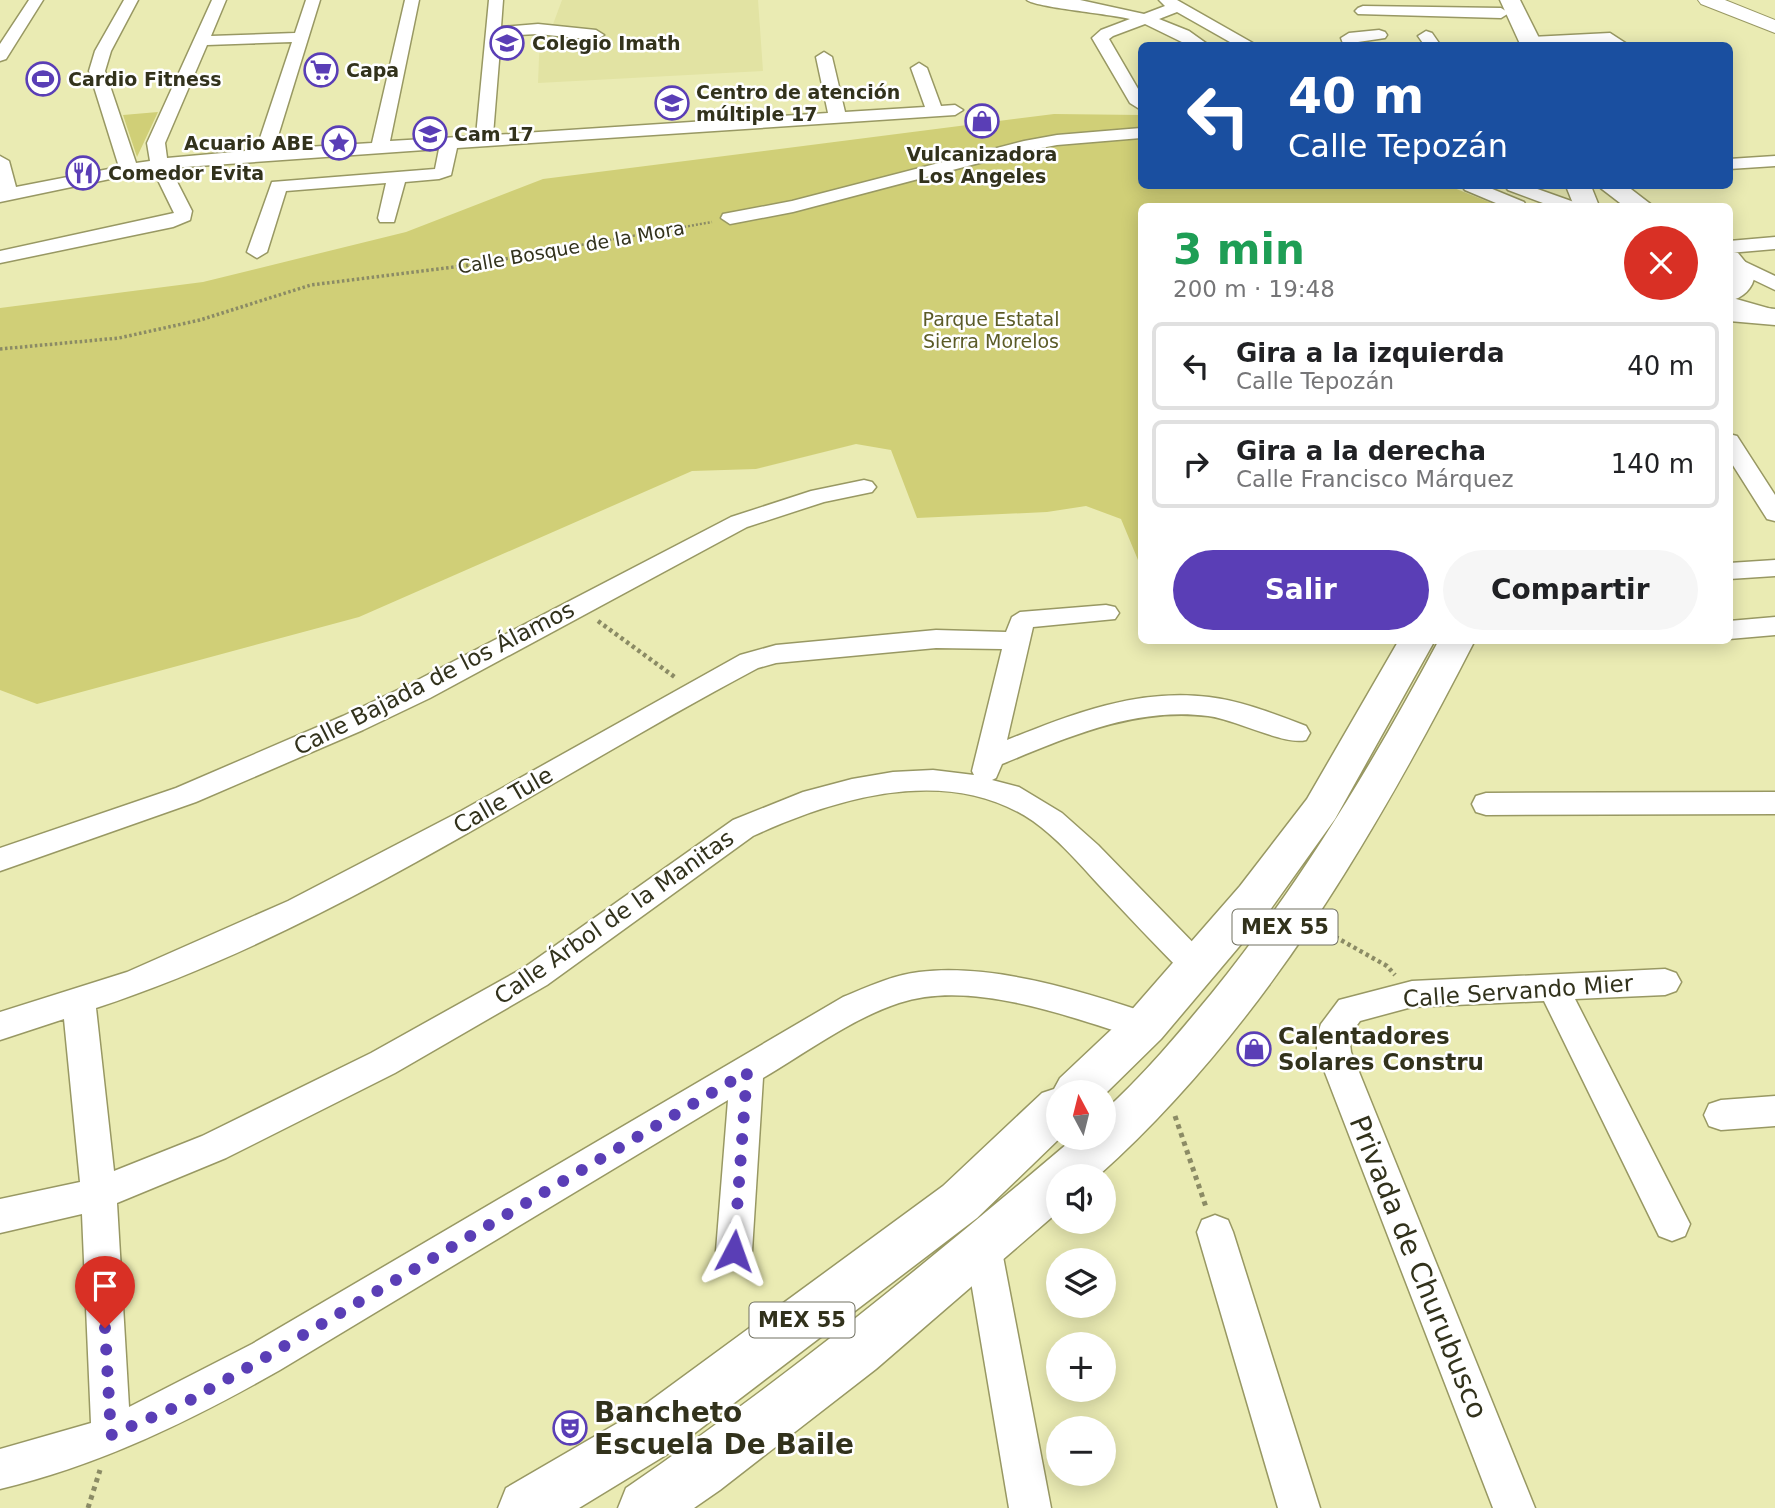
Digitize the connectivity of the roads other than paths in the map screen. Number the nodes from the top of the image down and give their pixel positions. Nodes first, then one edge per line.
1 (36, 0) edge
2 (131, 0) edge
3 (219, 0) edge
4 (313, 0) edge
5 (412, 0) edge
6 (496, 0) edge
7 (1034, 0) edge
8 (1708, 0) edge
9 (1736, 0) edge
10 (1069, 1) edge
11 (1145, 1) edge
12 (1171, 3) edge
13 (1502, 4) edge
14 (1363, 11) dead end
15 (1775, 15) edge
16 (1146, 19) junction
17 (1775, 27) edge
18 (494, 32) junction
19 (596, 35) dead end
20 (1379, 35) dead end
21 (301, 37) junction
22 (201, 41) junction
23 (1195, 42) edge
24 (1243, 42) edge
25 (1350, 42) edge
26 (1525, 42) edge
27 (1590, 42) edge
28 (1616, 42) edge
29 (0, 55) edge
30 (824, 57) dead end
31 (919, 68) dead end
32 (1138, 103) dead end
33 (955, 110) dead end
34 (935, 111) junction
35 (838, 118) junction
36 (1138, 133) edge
37 (484, 141) junction
38 (449, 143) junction
39 (380, 147) junction
40 (264, 154) junction
41 (0, 161) edge
42 (1775, 162) edge
43 (159, 164) junction
44 (1733, 164) edge
45 (129, 170) junction
46 (397, 177) junction
47 (1478, 189) edge
48 (1522, 189) edge
49 (1615, 189) edge
50 (4, 195) edge
51 (1510, 203) edge
52 (1559, 203) edge
53 (1636, 203) edge
54 (387, 218) dead end
55 (730, 218) road end
56 (1775, 243) edge
57 (257, 252) dead end
58 (1733, 255) edge
59 (0, 257) edge
60 (1733, 258) edge
61 (1733, 261) edge
62 (1775, 284) edge
63 (1733, 289) edge
64 (1733, 304) edge
65 (1733, 313) edge
66 (1775, 316) edge
67 (1733, 455) edge
68 (1740, 479) edge
69 (863, 487) dead end
70 (1775, 514) edge
71 (1775, 568) edge
72 (1733, 571) edge
73 (1106, 613) dead end
74 (1775, 626) edge
75 (1733, 629) edge
76 (1017, 641) junction
77 (1415, 644) edge
78 (1454, 644) edge
79 (1296, 733) dead end
80 (986, 772) junction
81 (1775, 803) edge
82 (1486, 804) dead end
83 (1339, 816) junction
84 (0, 860) edge
85 (1196, 967) junction
86 (1665, 982) dead end
87 (1553, 987) junction
88 (79, 1002) junction
89 (1337, 1024) joint
90 (0, 1026) edge
91 (1145, 1026) junction
92 (747, 1072) junction
93 (1089, 1080) edge
94 (1775, 1111) edge
95 (1721, 1115) dead end
96 (1046, 1120) edge
97 (1078, 1164) edge
98 (1046, 1191) edge
99 (99, 1194) junction
100 (0, 1216) edge
101 (1672, 1224) dead end
102 (1215, 1232) road end
103 (984, 1246) junction
104 (734, 1251) dead end
105 (111, 1435) junction
106 (0, 1469) edge
107 (526, 1508) edge
108 (646, 1508) edge
109 (1030, 1508) edge
110 (1298, 1508) edge
111 (1514, 1508) edge

1 - 29 street
2 - 45 street
3 - 22 street
4 - 21 street
5 - 39 street
6 - 18 street
7 - 10 street
8 - 17 main road
9 - 15 main road
10 - 16 street
11 - 12 street
12 - 16 street
12 - 24 street
13 - 14 street
13 - 26 highway
16 - 23 street
16 - 32 street
18 - 19 street
18 - 37 street
20 - 25 street
21 - 22 street
21 - 40 street
22 - 43 street
27 - 28 street
30 - 35 street
31 - 34 street
33 - 34 street
34 - 35 street
35 - 37 street
36 - 55 street
37 - 38 street
38 - 39 street
38 - 46 street
39 - 40 street
40 - 43 street
41 - 50 street
42 - 44 street
43 - 45 street
43 - 59 street
45 - 50 street
46 - 54 street
46 - 57 street
47 - 51 street
48 - 52 street
49 - 53 highway
56 - 58 street
60 - 62 street
61 - 63 highway
64 - 66 street
65 - 66 highway
67 - 68 street
68 - 70 street
69 - 84 street, Calle Bajada de los Álamos
71 - 72 street
73 - 76 street
74 - 75 street
76 - 80 street
76 - 88 street, Calle Tule
77 - 83 highway, MEX 55
78 - 83 highway, MEX 55
79 - 80 street
80 - 85 street, Calle Árbol de la Manitas
80 - 99 street, Calle Árbol de la Manitas
81 - 82 street
83 - 85 highway, MEX 55
83 - 97 highway, MEX 55
85 - 91 highway, MEX 55
86 - 87 street, Calle Servando Mier
87 - 89 street, Calle Servando Mier
87 - 101 street
88 - 90 street, Calle Tule
88 - 99 street
89 - 111 street, Privada de Churubusco
91 - 92 street
91 - 93 highway, MEX 55
92 - 104 street
92 - 105 street
94 - 95 street
96 - 107 highway, MEX 55
98 - 103 highway, MEX 55
99 - 100 street, Calle Árbol de la Manitas
99 - 105 street
102 - 110 street
103 - 108 highway, MEX 55
103 - 109 street
105 - 106 street

